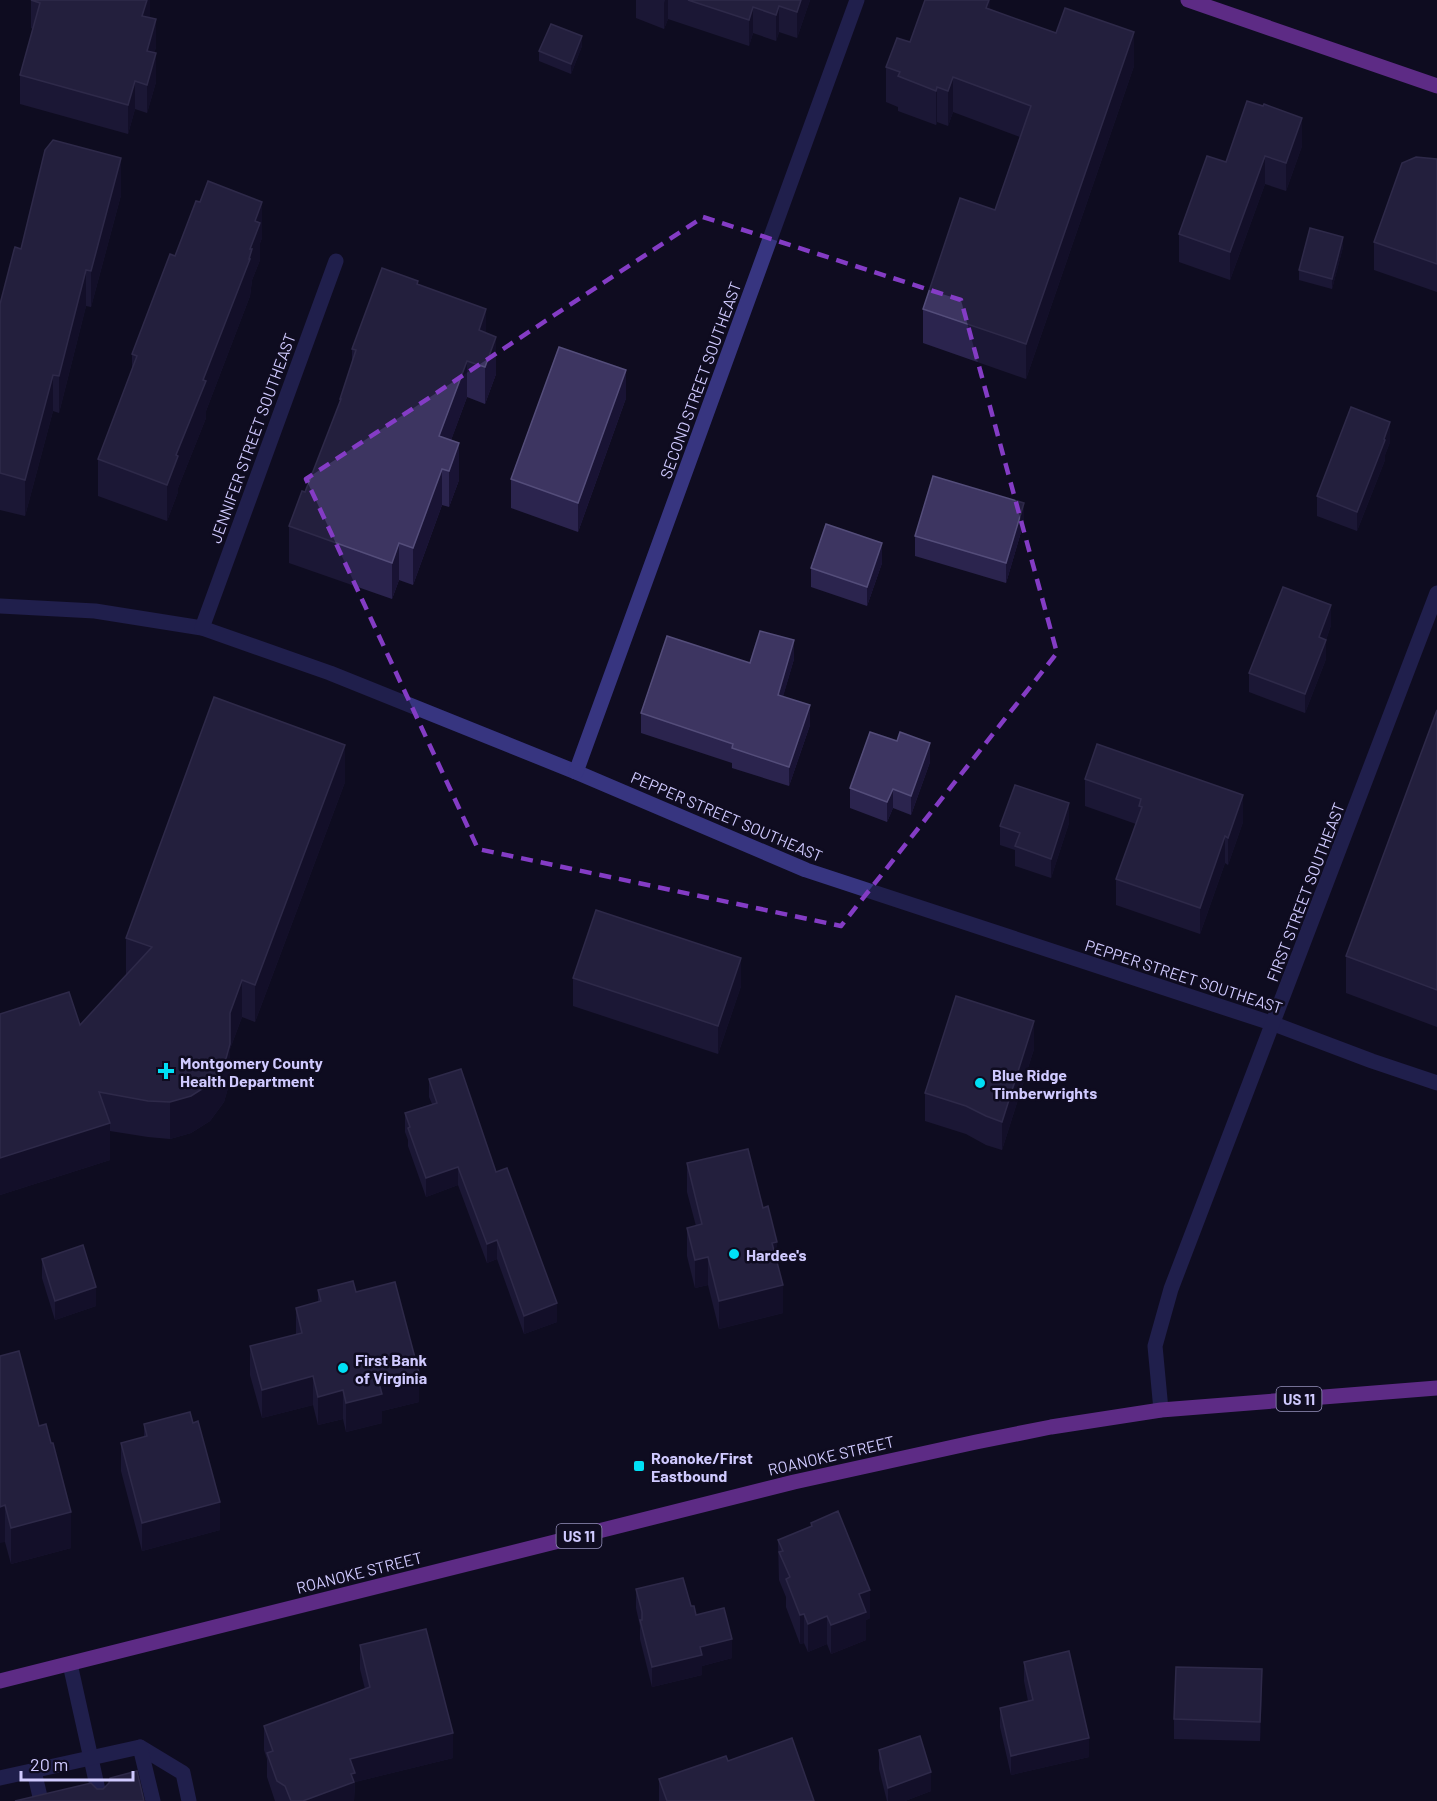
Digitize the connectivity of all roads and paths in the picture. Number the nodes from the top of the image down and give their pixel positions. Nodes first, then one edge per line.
1 (857, 0) edge
2 (1188, 0) edge
3 (1437, 86) edge
4 (336, 261) dead end
5 (1437, 593) edge
6 (0, 606) edge
7 (202, 628) junction
8 (576, 772) junction
9 (1274, 1024) junction
10 (1437, 1083) edge
11 (1437, 1388) edge
12 (1161, 1410) junction
13 (70, 1664) junction
14 (0, 1681) edge
15 (141, 1746) junction
16 (91, 1757) junction
17 (34, 1771) junction
18 (0, 1778) edge
19 (100, 1799) edge
20 (41, 1801) edge
21 (153, 1801) edge
22 (189, 1801) edge

1 - 8 street, SECOND STREET SOUTHEAST
2 - 3 main road
4 - 7 street, JENNIFER STREET SOUTHEAST
5 - 9 street, FIRST STREET SOUTHEAST
6 - 7 street, PEPPER STREET SOUTHEAST
7 - 8 street, PEPPER STREET SOUTHEAST
8 - 9 street, PEPPER STREET SOUTHEAST
9 - 10 street, PEPPER STREET SOUTHEAST
9 - 12 street, FIRST STREET SOUTHEAST
11 - 12 main road, ROANOKE STREET / US 11
12 - 13 main road, ROANOKE STREET / US 11
13 - 14 main road, ROANOKE STREET / US 11
13 - 16 street
15 - 16 street
15 - 21 street
15 - 22 street
16 - 17 street
16 - 19 street
17 - 18 street
17 - 20 street

